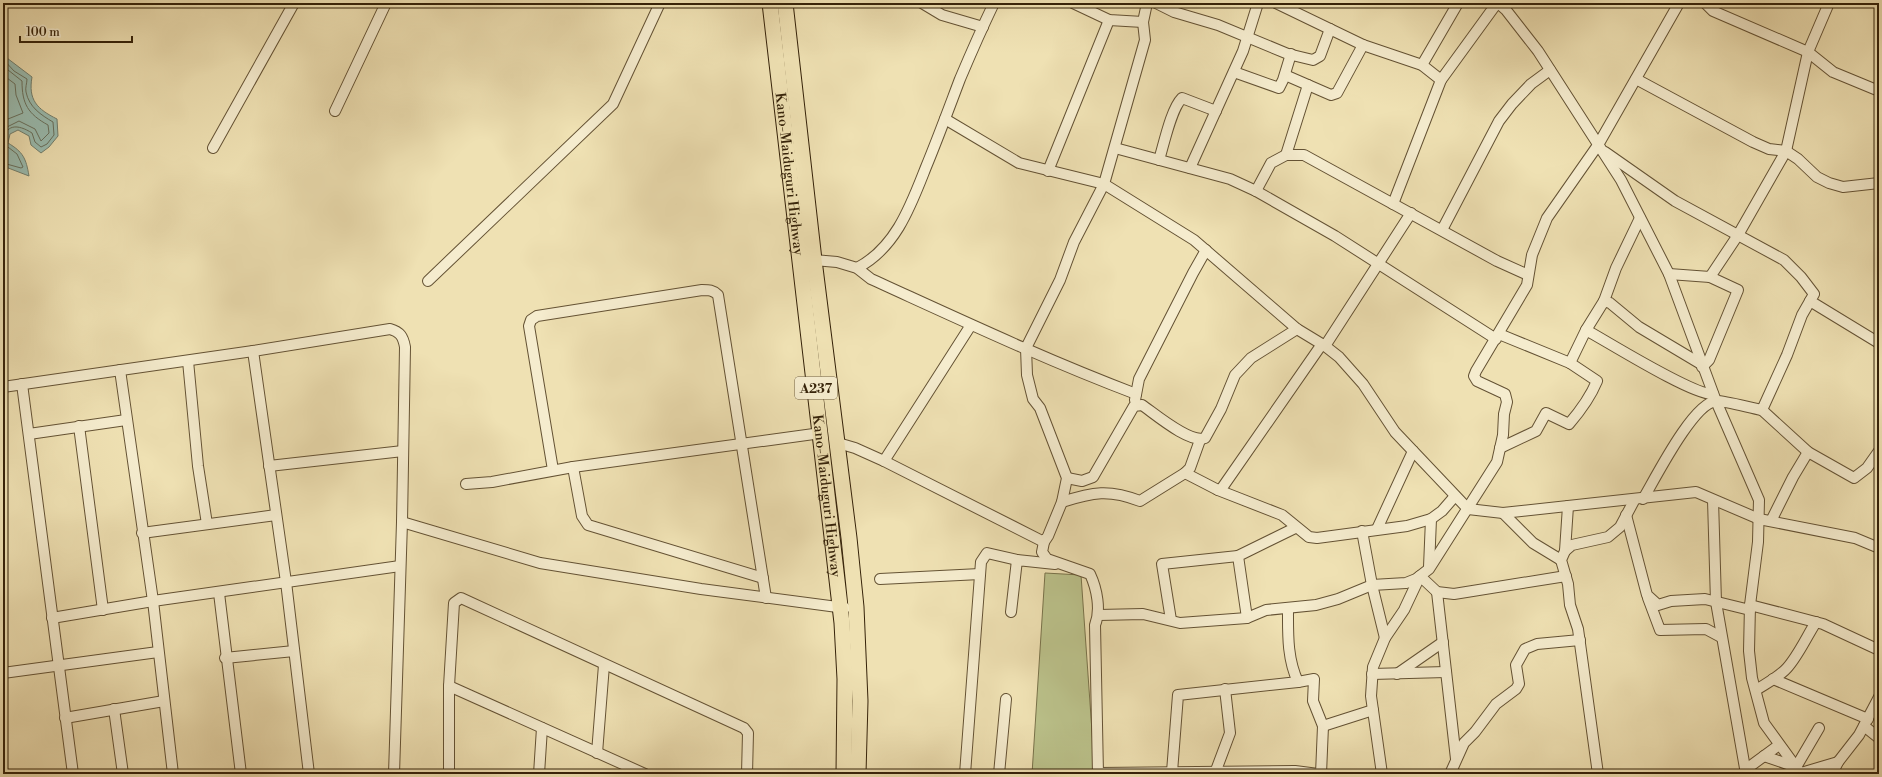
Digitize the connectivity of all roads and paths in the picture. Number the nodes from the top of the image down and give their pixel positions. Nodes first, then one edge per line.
1 (294, 3) edge
2 (386, 3) edge
3 (660, 3) edge
4 (770, 3) edge
5 (785, 3) edge
6 (922, 3) edge
7 (994, 3) edge
8 (1073, 3) edge
9 (1148, 3) edge
10 (1156, 3) edge
11 (1258, 3) edge
12 (1276, 3) edge
13 (1458, 3) edge
14 (1497, 3) edge
15 (1679, 3) edge
16 (1705, 3) edge
17 (1829, 3) edge
18 (1507, 7) edge
19 (1109, 20) junction
20 (1143, 22) junction
21 (983, 27) junction
22 (1330, 29) junction
23 (1247, 37) junction
24 (1363, 45) junction
25 (1808, 52) junction
26 (1291, 54) junction
27 (1422, 65) junction
28 (1550, 70) junction
29 (1234, 72) junction
30 (1285, 75) junction
31 (1636, 79) junction
32 (1441, 80) junction
33 (1308, 85) junction
34 (1879, 91) edge
35 (335, 111) dead end
36 (1216, 111) junction
37 (945, 119) junction
38 (1598, 145) junction
39 (213, 148) dead end
40 (1115, 148) junction
41 (1786, 151) junction
42 (1286, 155) junction
43 (1159, 160) junction
44 (1190, 168) junction
45 (1048, 171) junction
46 (1879, 183) edge
47 (1104, 184) junction
48 (1256, 191) junction
49 (1393, 204) junction
50 (1411, 213) junction
51 (1640, 218) junction
52 (1442, 230) junction
53 (1738, 235) junction
54 (1206, 250) junction
55 (814, 260) junction
56 (1379, 264) junction
57 (857, 268) junction
58 (1669, 274) junction
59 (1528, 275) junction
60 (1710, 277) junction
61 (428, 281) dead end
62 (1604, 301) junction
63 (1810, 301) junction
64 (971, 325) junction
65 (1297, 329) junction
66 (1586, 330) junction
67 (1497, 337) junction
68 (1879, 343) edge
69 (1323, 345) junction
70 (1026, 348) junction
71 (253, 351) junction
72 (188, 361) junction
73 (1570, 363) junction
74 (1702, 366) junction
75 (120, 370) junction
76 (22, 384) junction
77 (3, 387) edge
78 (1136, 394) junction
79 (1714, 398) junction
80 (1134, 406) junction
81 (1762, 410) junction
82 (126, 420) junction
83 (79, 426) junction
84 (821, 433) junction
85 (29, 434) junction
86 (1200, 440) junction
87 (742, 444) junction
88 (838, 444) junction
89 (1500, 448) junction
90 (403, 451) junction
91 (1413, 451) junction
92 (1879, 451) edge
93 (1808, 452) junction
94 (884, 461) junction
95 (269, 466) junction
96 (573, 467) junction
97 (553, 470) junction
98 (1185, 473) junction
99 (1067, 478) junction
100 (466, 484) dead end
101 (1218, 490) junction
102 (1455, 496) junction
103 (1639, 499) junction
104 (1713, 500) junction
105 (1062, 502) junction
106 (1568, 506) junction
107 (1468, 509) junction
108 (1503, 513) junction
109 (276, 515) junction
110 (1626, 515) junction
111 (1431, 519) junction
112 (1760, 520) junction
113 (1771, 521) junction
114 (402, 522) junction
115 (207, 524) junction
116 (1295, 528) junction
117 (1377, 529) junction
118 (1362, 531) junction
119 (142, 533) junction
120 (1044, 542) junction
121 (1879, 548) edge
122 (1238, 556) junction
123 (1563, 556) junction
124 (1017, 560) junction
125 (1061, 565) junction
126 (400, 566) junction
127 (1429, 569) junction
128 (980, 574) junction
129 (1420, 576) junction
130 (1566, 576) junction
131 (763, 578) junction
132 (880, 578) dead end
133 (286, 582) junction
134 (1372, 585) junction
135 (1437, 592) junction
136 (219, 593) junction
137 (1647, 595) junction
138 (766, 598) junction
139 (153, 601) junction
140 (1716, 602) junction
141 (1750, 607) junction
142 (848, 608) junction
143 (1288, 608) junction
144 (103, 610) junction
145 (1011, 612) dead end
146 (1099, 615) junction
147 (52, 618) junction
148 (1247, 618) junction
149 (1171, 620) junction
150 (1816, 622) junction
151 (1385, 638) junction
152 (1721, 638) junction
153 (1580, 640) junction
154 (1443, 642) junction
155 (294, 650) junction
156 (1879, 650) edge
157 (158, 652) junction
158 (226, 658) junction
159 (604, 665) junction
160 (58, 666) junction
161 (1446, 672) junction
162 (3, 673) edge
163 (1372, 674) junction
164 (1397, 674) junction
165 (1773, 679) junction
166 (1298, 682) junction
167 (449, 686) junction
168 (1225, 689) junction
169 (1756, 690) junction
170 (1879, 697) edge
171 (1006, 698) dead end
172 (164, 701) junction
173 (114, 709) junction
174 (1373, 710) junction
175 (65, 718) junction
176 (1871, 718) edge
177 (1323, 726) junction
178 (542, 728) junction
179 (1819, 728) dead end
180 (1879, 738) edge
181 (1779, 745) junction
182 (597, 753) junction
183 (1764, 756) junction
184 (1456, 759) junction
185 (1838, 762) junction
186 (1172, 772) junction
187 (1745, 772) edge
188 (1798, 772) edge
189 (1098, 773) edge
190 (1215, 773) junction
191 (73, 774) edge
192 (123, 774) edge
193 (173, 774) edge
194 (241, 774) edge
195 (310, 774) edge
196 (394, 774) edge
197 (449, 774) edge
198 (539, 774) edge
199 (645, 774) edge
200 (747, 774) edge
201 (844, 774) edge
202 (858, 774) edge
203 (965, 774) edge
204 (999, 774) edge
205 (1319, 774) edge
206 (1382, 774) edge
207 (1450, 774) edge
208 (1598, 774) edge
209 (1832, 774) edge

1 - 39 street
2 - 35 street
3 - 61 street
4 - 84 highway, Kano-Maiduguri Highway / A237
5 - 55 highway, Kano-Maiduguri Highway / A237
6 - 21 street
7 - 21 street
8 - 19 street
9 - 20 street
10 - 23 street
11 - 23 street
12 - 22 street
13 - 27 street
14 - 18 street
14 - 32 street
15 - 31 street
16 - 25 street
17 - 25 street
18 - 28 street
19 - 20 street
19 - 45 street
20 - 40 street
21 - 37 street
22 - 24 street
22 - 26 street
23 - 26 street
23 - 29 street
24 - 27 street
24 - 33 street
25 - 34 street
25 - 41 street
26 - 30 street
27 - 32 street
28 - 38 street
28 - 52 street
29 - 30 street
29 - 36 street
30 - 33 street
31 - 38 street
31 - 41 street
32 - 49 street
33 - 42 street
36 - 43 street
36 - 44 street
37 - 45 street
37 - 57 street
38 - 51 street
38 - 53 street
38 - 59 street
40 - 43 street
40 - 47 street
41 - 46 street
41 - 53 street
42 - 48 street
42 - 49 street
43 - 44 street
44 - 48 street
45 - 47 street
47 - 54 street
47 - 70 street
48 - 56 street
49 - 50 street
50 - 52 street
50 - 56 street
51 - 58 street
51 - 62 street
52 - 59 street
53 - 60 street
53 - 63 street
54 - 65 street
54 - 78 street
55 - 57 street
55 - 88 highway, Kano-Maiduguri Highway / A237
56 - 67 street
56 - 69 street
57 - 64 street
58 - 60 street
58 - 74 street
59 - 67 street
60 - 74 street
62 - 66 street
62 - 74 street
63 - 68 street
63 - 81 street
64 - 70 street
64 - 94 street
65 - 69 street
65 - 86 street
66 - 73 street
66 - 79 street
67 - 73 street
67 - 89 street
69 - 91 street
69 - 101 street
70 - 78 street
70 - 99 street
71 - 72 street
71 - 90 street
71 - 95 street
72 - 75 street
72 - 115 street
73 - 89 street
74 - 79 street
75 - 76 street
75 - 82 street
76 - 77 street
76 - 85 street
78 - 80 street
79 - 81 street
79 - 103 street
79 - 112 street
80 - 86 street
80 - 99 street
81 - 93 street
82 - 83 street
82 - 119 street
83 - 85 street
83 - 144 street
84 - 87 street
84 - 142 highway, Kano-Maiduguri Highway / A237
85 - 147 street
86 - 98 street
87 - 96 street
87 - 97 street
87 - 131 street
88 - 94 street
88 - 142 highway, Kano-Maiduguri Highway / A237
89 - 107 street
90 - 95 street
90 - 114 street
91 - 102 street
91 - 117 street
92 - 93 street
93 - 113 street
94 - 120 street
95 - 109 street
96 - 97 street
96 - 131 street
97 - 100 street
98 - 101 street
98 - 105 street
99 - 105 street
101 - 116 street
102 - 107 street
102 - 111 street
103 - 104 street
103 - 106 street
103 - 110 street
104 - 112 street
104 - 140 street
105 - 120 street
106 - 108 street
106 - 123 street
107 - 108 street
107 - 127 street
108 - 123 street
109 - 115 street
109 - 133 street
110 - 123 street
110 - 137 street
111 - 117 street
111 - 127 street
112 - 113 street
112 - 141 street
113 - 121 street
114 - 126 street
114 - 138 street
115 - 119 street
116 - 118 street
116 - 122 street
117 - 118 street
118 - 134 street
119 - 139 street
120 - 125 street
122 - 148 street
122 - 149 street
123 - 130 street
124 - 125 street
124 - 128 street
124 - 145 street
125 - 146 street
126 - 133 street
126 - 196 street
127 - 129 street
128 - 132 street
128 - 203 street
129 - 134 street
129 - 135 street
129 - 151 street
130 - 135 street
130 - 153 street
131 - 138 street
133 - 136 street
133 - 155 street
134 - 143 street
134 - 151 street
135 - 154 street
136 - 139 street
136 - 158 street
137 - 140 street
137 - 152 street
138 - 142 street
139 - 144 street
139 - 157 street
140 - 141 street
140 - 152 street
141 - 150 street
141 - 169 street
142 - 201 highway, Kano-Maiduguri Highway / A237
142 - 202 highway, Kano-Maiduguri Highway / A237
143 - 148 street
143 - 166 street
144 - 147 street
146 - 149 street
146 - 189 street
147 - 160 street
148 - 149 street
150 - 156 street
150 - 165 street
151 - 163 street
152 - 187 street
153 - 184 street
153 - 208 street
154 - 161 street
154 - 164 street
155 - 158 street
155 - 195 street
157 - 160 street
157 - 172 street
158 - 194 street
159 - 167 street
159 - 182 street
159 - 200 street
160 - 162 street
160 - 175 street
161 - 164 street
161 - 184 street
163 - 164 street
163 - 174 street
165 - 169 street
165 - 176 street
166 - 168 street
166 - 177 street
167 - 178 street
167 - 197 street
168 - 186 street
168 - 190 street
169 - 181 street
170 - 176 street
171 - 204 street
172 - 173 street
172 - 193 street
173 - 175 street
173 - 192 street
174 - 177 street
174 - 206 street
175 - 191 street
176 - 180 street
176 - 185 street
177 - 205 street
178 - 182 street
178 - 198 street
179 - 188 street
181 - 183 street
181 - 188 street
182 - 199 street
183 - 187 street
183 - 188 street
184 - 207 street
185 - 188 street
185 - 209 street
186 - 189 street
186 - 190 street
190 - 205 street

